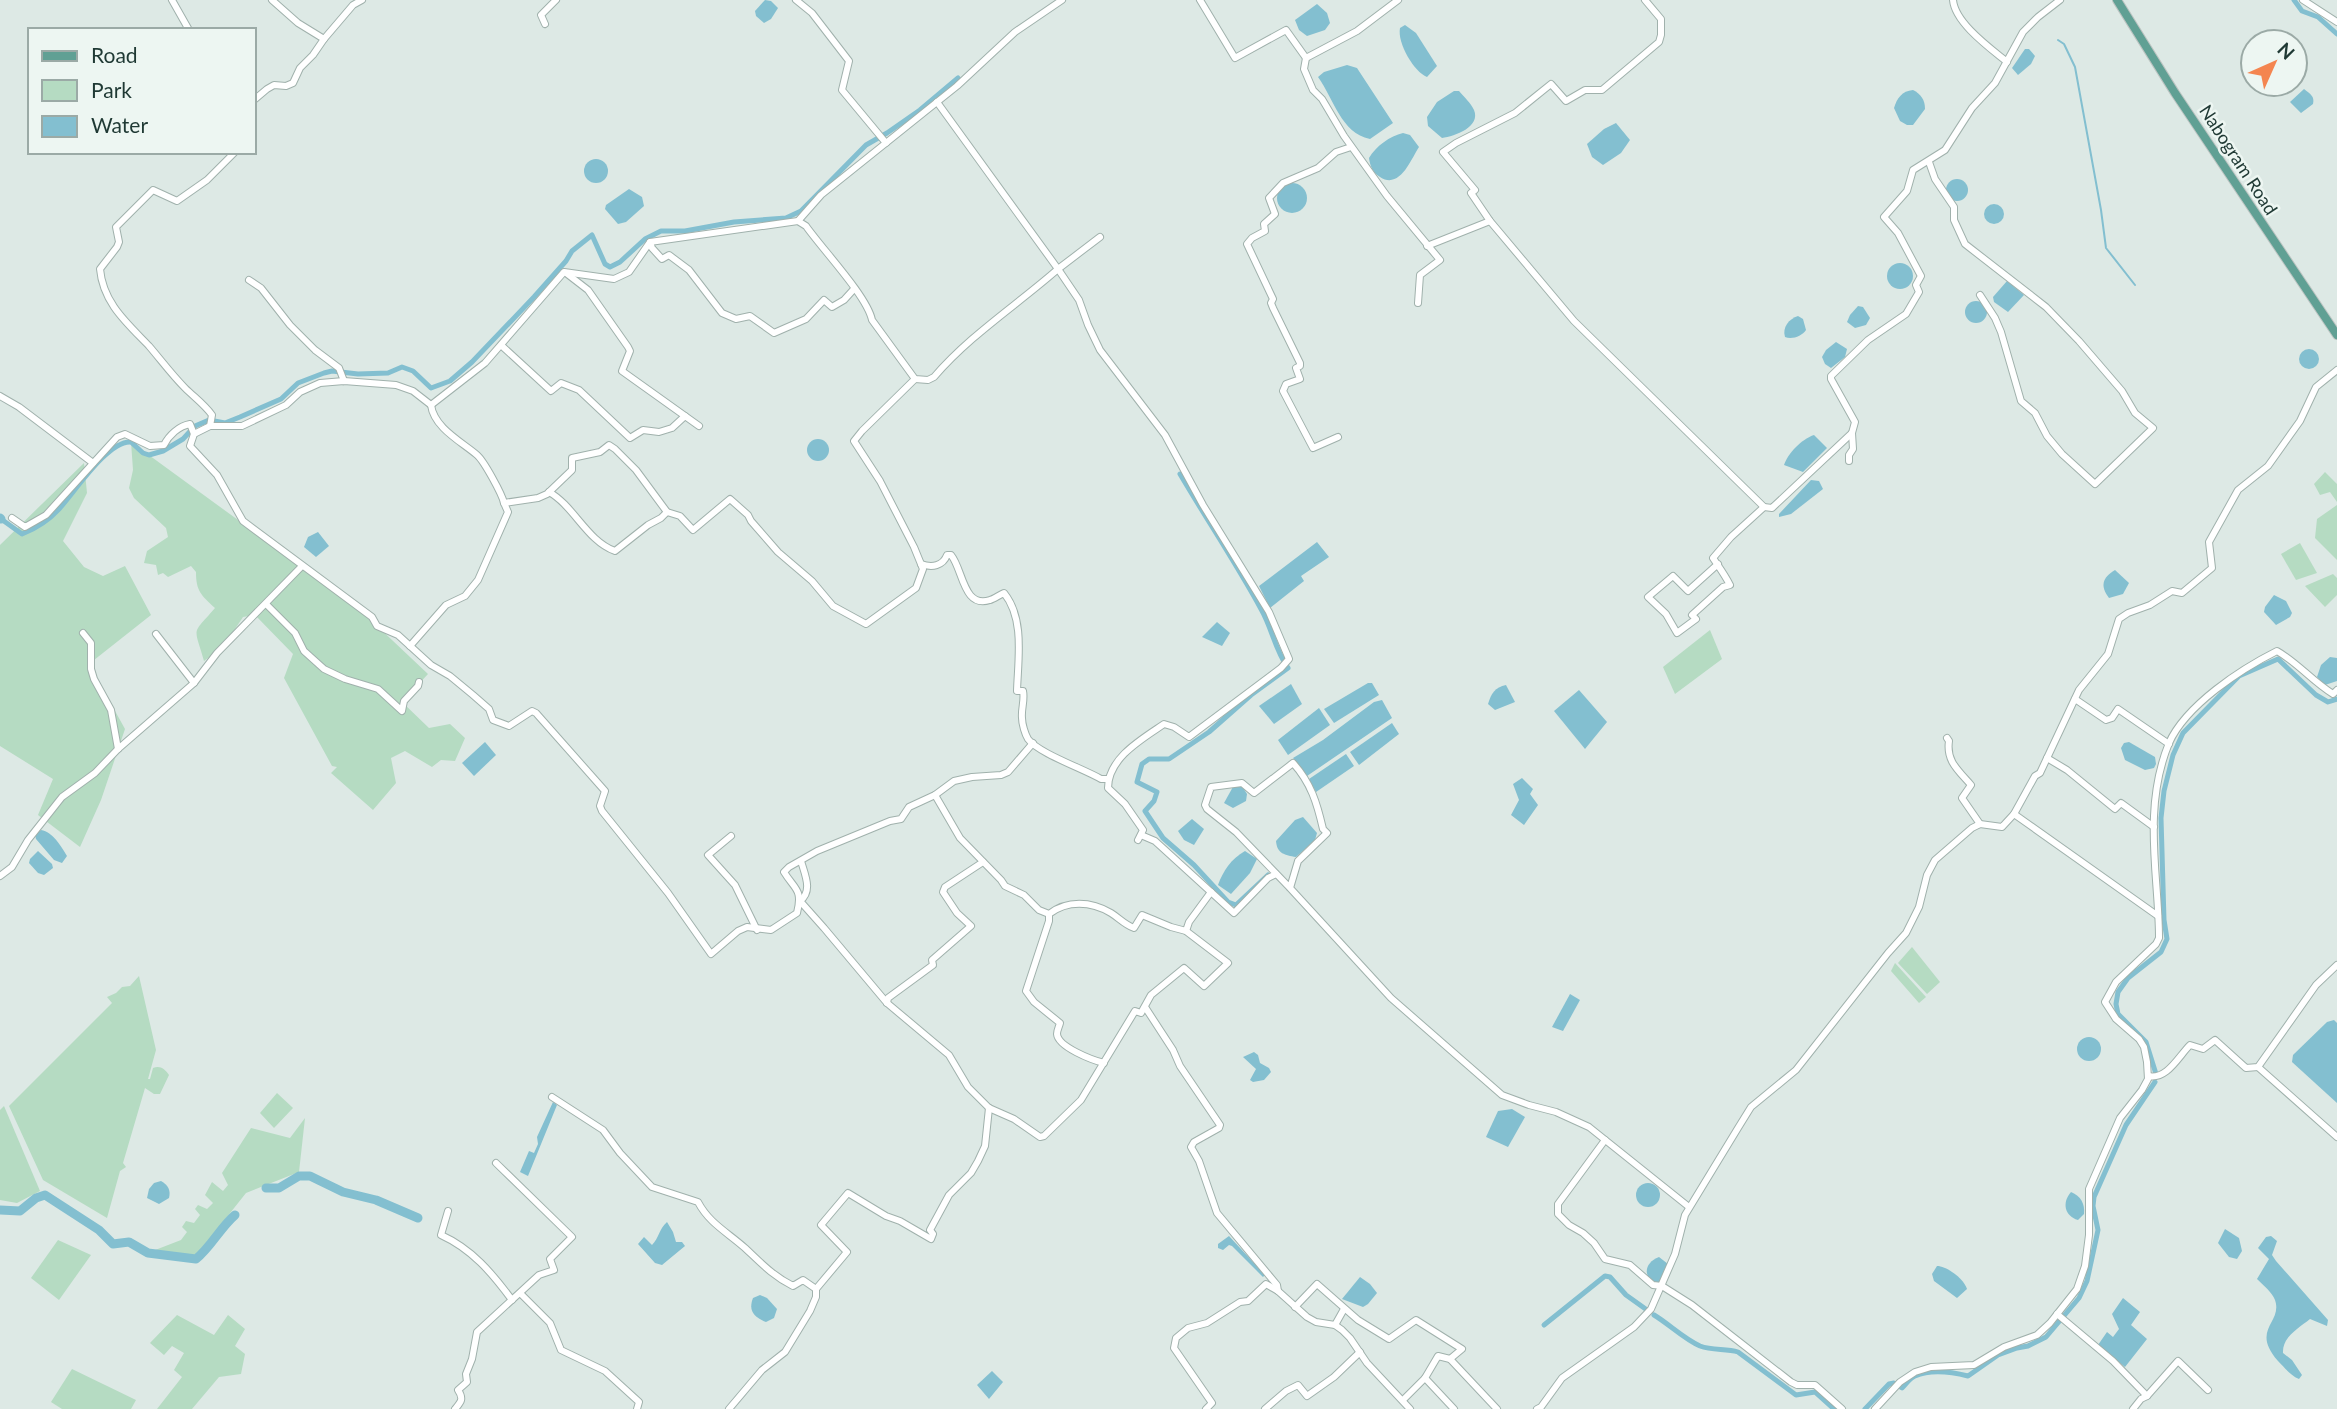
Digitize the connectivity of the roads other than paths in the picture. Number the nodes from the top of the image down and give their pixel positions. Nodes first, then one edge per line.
1 (172, 0) edge
2 (272, 0) edge
3 (362, 0) edge
4 (556, 0) edge
5 (796, 0) edge
6 (1062, 0) edge
7 (1200, 0) edge
8 (1398, 0) edge
9 (1645, 0) edge
10 (1954, 0) edge
11 (2060, 0) edge
12 (2117, 0) edge
13 (2303, 0) edge
14 (2337, 22) edge
15 (545, 24) dead end
16 (188, 28) edge
17 (324, 39) junction
18 (1306, 58) junction
19 (2007, 62) junction
20 (256, 98) edge
21 (937, 102) junction
22 (883, 139) junction
23 (1351, 147) junction
24 (233, 154) edge
25 (1929, 162) junction
26 (1490, 220) junction
27 (798, 221) junction
28 (1100, 237) dead end
29 (650, 243) junction
30 (1427, 246) junction
31 (1058, 268) junction
32 (564, 272) junction
33 (249, 279) dead end
34 (854, 289) junction
35 (1980, 295) dead end
36 (1418, 303) dead end
37 (2337, 335) edge
38 (502, 346) junction
39 (2337, 370) edge
40 (915, 379) junction
41 (344, 380) junction
42 (0, 397) edge
43 (431, 405) junction
44 (685, 416) junction
45 (210, 426) junction
46 (699, 426) dead end
47 (1852, 433) junction
48 (194, 434) junction
49 (1338, 437) dead end
50 (1849, 461) dead end
51 (93, 463) junction
52 (549, 492) junction
53 (504, 503) junction
54 (1764, 507) junction
55 (667, 512) junction
56 (12, 518) dead end
57 (921, 564) junction
58 (1718, 564) junction
59 (302, 566) junction
60 (266, 604) junction
61 (83, 632) dead end
62 (156, 634) dead end
63 (410, 646) junction
64 (419, 682) dead end
65 (194, 683) junction
66 (2337, 690) edge
67 (2075, 699) junction
68 (1947, 738) dead end
69 (1032, 743) junction
70 (2169, 744) junction
71 (118, 749) junction
72 (2047, 758) junction
73 (1108, 779) junction
74 (935, 795) junction
75 (2014, 814) junction
76 (1980, 824) junction
77 (2154, 827) junction
78 (731, 836) dead end
79 (802, 862) junction
80 (983, 862) junction
81 (1276, 874) junction
82 (0, 876) edge
83 (1290, 888) junction
84 (1211, 892) junction
85 (800, 901) junction
86 (1049, 914) junction
87 (2158, 916) junction
88 (757, 930) junction
89 (1186, 931) junction
90 (2337, 964) edge
91 (887, 1003) junction
92 (1145, 1007) junction
93 (1104, 1063) junction
94 (2258, 1067) junction
95 (2148, 1076) junction
96 (552, 1097) dead end
97 (989, 1108) junction
98 (2337, 1137) edge
99 (1605, 1140) junction
100 (496, 1163) dead end
101 (1689, 1207) junction
102 (448, 1211) dead end
103 (1662, 1286) junction
104 (816, 1289) junction
105 (1278, 1291) junction
106 (521, 1294) junction
107 (512, 1300) junction
108 (1295, 1307) junction
109 (1344, 1309) junction
110 (2057, 1314) junction
111 (1335, 1325) junction
112 (1360, 1352) junction
113 (1450, 1359) junction
114 (1425, 1378) junction
115 (2208, 1390) dead end
116 (2147, 1396) junction
117 (1403, 1400) junction
118 (455, 1409) edge
119 (636, 1409) edge
120 (729, 1409) edge
121 (1206, 1409) edge
122 (1265, 1409) edge
123 (1410, 1409) edge
124 (1454, 1409) edge
125 (1497, 1409) edge
126 (1537, 1409) edge
127 (1842, 1409) edge
128 (1875, 1409) edge
129 (2133, 1409) edge

1 - 16 street
2 - 17 street
3 - 17 street
4 - 15 street
5 - 22 street
6 - 21 street
7 - 18 street
8 - 18 street
9 - 26 street
10 - 19 street
11 - 19 street
12 - 37 main road, Nabogram Road
13 - 14 street
17 - 20 street
18 - 23 street
19 - 25 street
21 - 22 street
21 - 31 street
22 - 27 street
23 - 30 street
23 - 49 street
24 - 45 street
25 - 35 street
25 - 47 street
26 - 30 street
26 - 54 street
27 - 29 street
27 - 34 street
28 - 31 street
29 - 32 street
29 - 34 street
30 - 36 street
31 - 40 street
31 - 73 street
32 - 38 street
32 - 44 street
33 - 41 street
34 - 40 street
38 - 43 street
38 - 44 street
39 - 67 street
40 - 57 street
41 - 43 street
41 - 45 street
42 - 51 street
43 - 53 street
44 - 46 street
45 - 48 street
47 - 50 street
47 - 54 street
48 - 51 street
48 - 59 street
51 - 56 street
52 - 53 street
52 - 55 street
52 - 55 street
53 - 63 street
54 - 58 street
55 - 57 street
57 - 69 street
58 - 58 street
59 - 60 street
59 - 63 street
60 - 64 street
60 - 65 street
61 - 71 street
62 - 65 street
63 - 88 street
65 - 71 street
66 - 70 street
67 - 70 street
67 - 72 street
68 - 76 street
69 - 73 street
69 - 74 street
70 - 77 street
71 - 82 street
72 - 75 street
72 - 77 street
73 - 84 street
74 - 79 street
74 - 80 street
75 - 76 street
75 - 87 street
76 - 101 street
77 - 87 street
78 - 88 street
79 - 85 street
79 - 85 street
80 - 86 street
80 - 91 street
81 - 83 street
81 - 83 street
81 - 84 street
83 - 99 street
84 - 89 street
85 - 88 street
85 - 91 street
86 - 89 street
86 - 93 street
87 - 95 street
89 - 92 street
90 - 94 street
91 - 97 street
92 - 93 street
92 - 105 street
93 - 97 street
94 - 95 street
94 - 98 street
95 - 110 street
96 - 104 street
97 - 104 street
99 - 101 street
99 - 103 street
100 - 106 street
101 - 103 street
102 - 107 street
103 - 126 street
103 - 127 street
104 - 120 street
105 - 108 street
105 - 121 street
106 - 107 street
106 - 119 street
107 - 118 street
108 - 109 street
108 - 111 street
109 - 111 street
109 - 113 street
110 - 116 street
110 - 128 street
111 - 112 street
112 - 117 street
112 - 122 street
113 - 114 street
113 - 125 street
114 - 117 street
114 - 124 street
115 - 116 street
116 - 129 street
117 - 123 street

